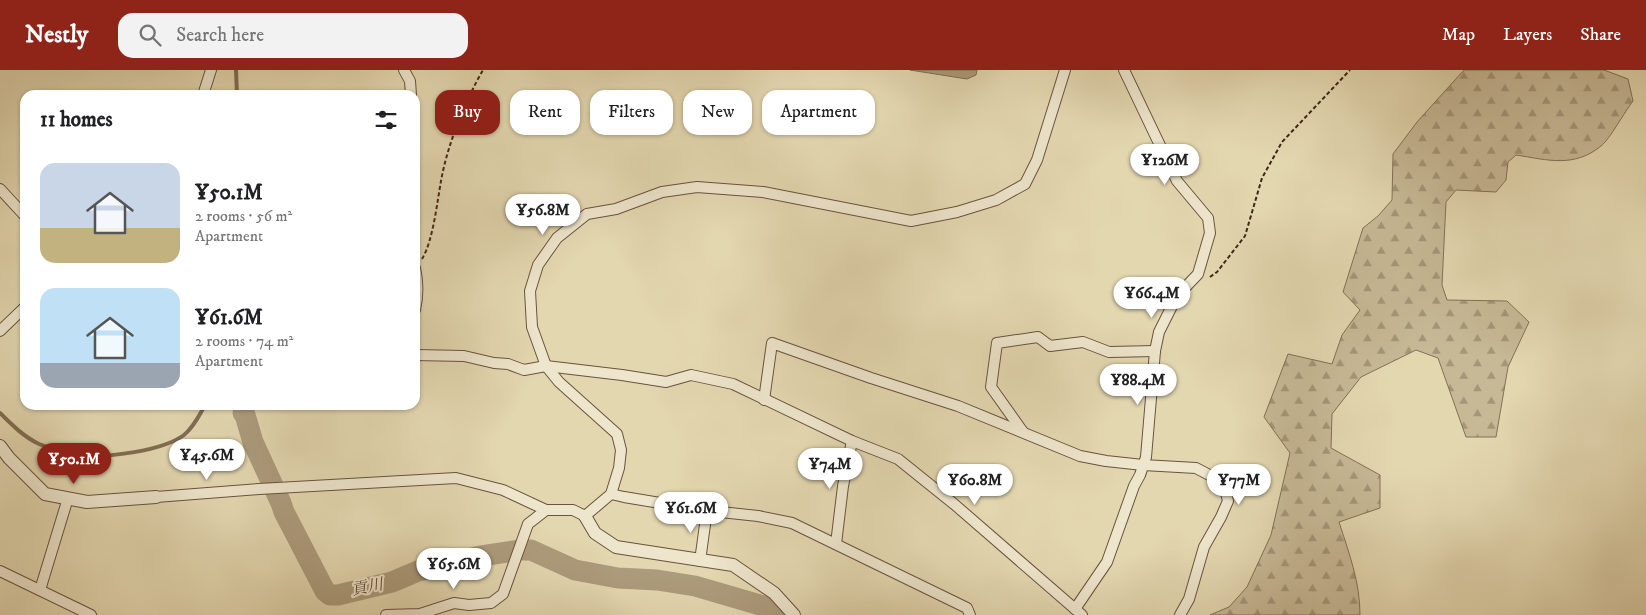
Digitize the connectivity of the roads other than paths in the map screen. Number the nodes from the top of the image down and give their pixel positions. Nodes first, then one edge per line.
1 (211, 70) edge
2 (404, 70) edge
3 (1065, 70) edge
4 (1124, 70) edge
5 (205, 90) edge
6 (411, 90) edge
7 (0, 189) edge
8 (20, 211) edge
9 (20, 313) edge
10 (0, 331) edge
11 (1155, 351) junction
12 (420, 355) edge
13 (546, 366) junction
14 (764, 400) junction
15 (1024, 433) junction
16 (852, 441) junction
17 (0, 446) edge
18 (1144, 465) junction
19 (611, 494) junction
20 (68, 498) junction
21 (156, 498) joint
22 (546, 510) junction
23 (707, 510) junction
24 (585, 516) junction
25 (836, 544) junction
26 (700, 561) junction
27 (0, 571) edge
28 (40, 590) junction
29 (1078, 612) edge
30 (87, 613) edge
31 (69, 615) edge
32 (386, 615) edge
33 (794, 615) edge
34 (970, 615) edge
35 (1180, 615) edge

1 - 5 street
2 - 6 street
3 - 13 street
4 - 11 street
7 - 8 street
9 - 10 street
11 - 15 street
11 - 18 street
12 - 13 street
13 - 14 street
13 - 19 street
14 - 15 street
14 - 16 street
15 - 18 street
16 - 25 street
16 - 29 street
17 - 20 street
18 - 29 street
18 - 35 street
19 - 23 street
19 - 24 street
20 - 21 street
20 - 28 street
21 - 22 street
22 - 24 street
22 - 32 street
23 - 25 street
23 - 26 street
24 - 26 street
25 - 34 street
26 - 33 street
27 - 28 street
28 - 30 street
30 - 31 street

